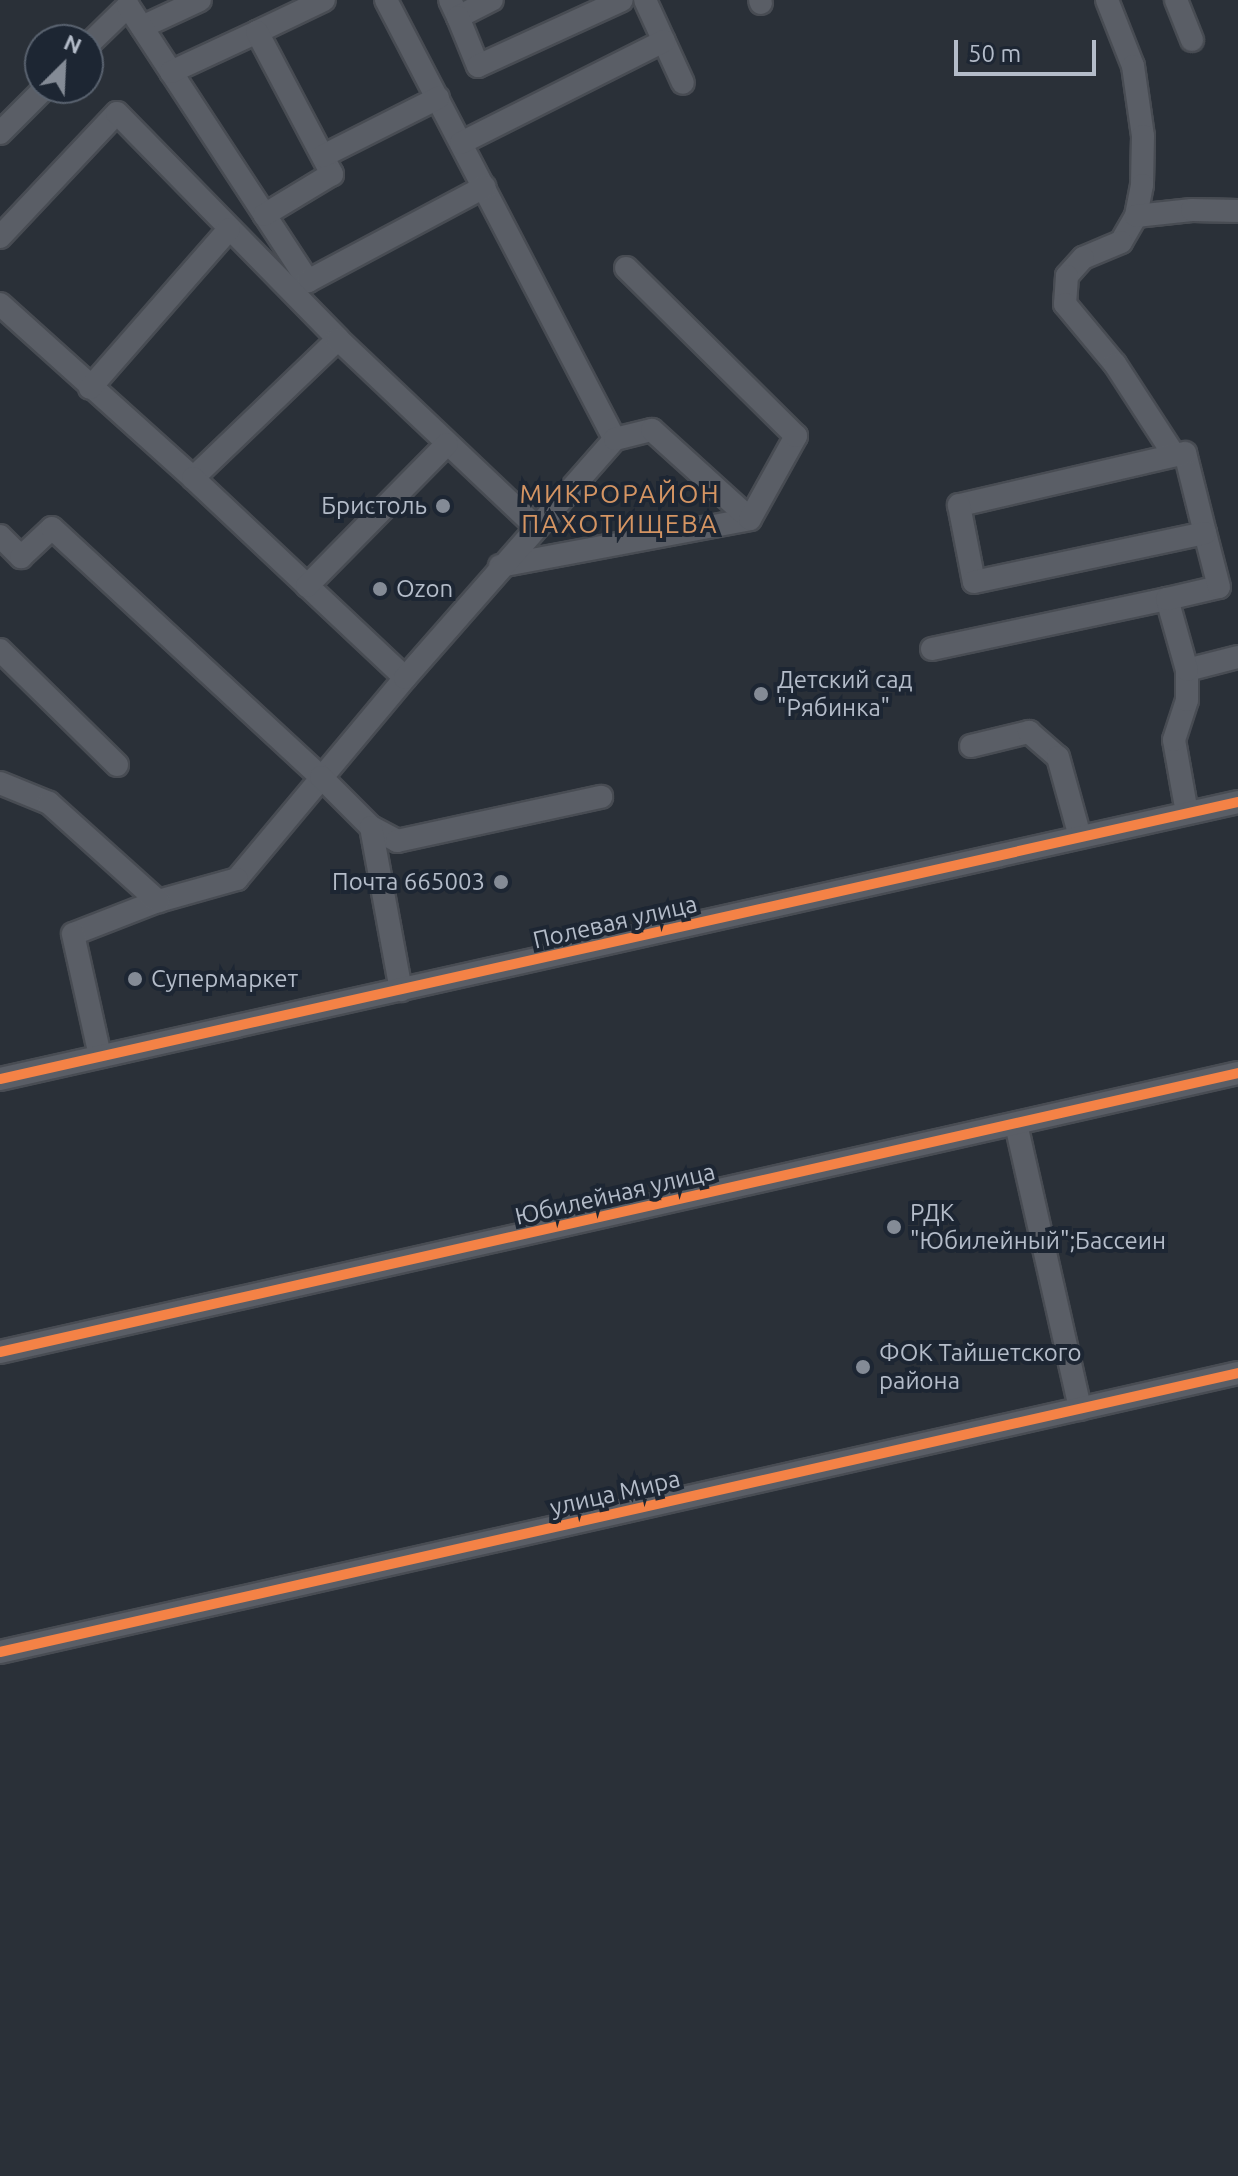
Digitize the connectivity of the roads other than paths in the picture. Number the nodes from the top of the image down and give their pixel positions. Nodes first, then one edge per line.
1 (200, 0) edge
2 (324, 0) edge
3 (386, 0) edge
4 (492, 0) edge
5 (622, 0) edge
6 (645, 0) edge
7 (1107, 0) edge
8 (1176, 0) edge
9 (454, 8) edge
10 (142, 27) junction
11 (104, 29) edge
12 (257, 32) junction
13 (1192, 40) dead end
14 (664, 41) junction
15 (171, 72) junction
16 (683, 83) dead end
17 (438, 98) junction
18 (29, 104) edge
19 (0, 133) edge
20 (461, 143) junction
21 (323, 156) junction
22 (484, 187) junction
23 (1238, 211) edge
24 (264, 215) junction
25 (1136, 216) junction
26 (229, 229) junction
27 (0, 237) edge
28 (626, 268) dead end
29 (0, 304) edge
30 (338, 339) junction
31 (90, 388) junction
32 (615, 439) junction
33 (447, 444) junction
34 (1174, 455) junction
35 (193, 478) junction
36 (750, 519) junction
37 (535, 526) junction
38 (1205, 533) junction
39 (0, 536) edge
40 (500, 566) junction
41 (307, 586) junction
42 (1167, 599) junction
43 (932, 649) dead end
44 (0, 650) edge
45 (1238, 657) edge
46 (1187, 670) junction
47 (405, 678) junction
48 (971, 746) dead end
49 (117, 765) dead end
50 (321, 777) junction
51 (0, 783) edge
52 (601, 797) dead end
53 (1238, 802) edge
54 (1187, 813) junction
55 (371, 827) junction
56 (1080, 837) junction
57 (158, 901) junction
58 (401, 990) junction
59 (100, 1056) junction
60 (1238, 1073) edge
61 (0, 1079) edge
62 (1016, 1124) junction
63 (0, 1352) edge
64 (1238, 1373) edge
65 (1080, 1409) junction
66 (0, 1652) edge

1 - 10 street
2 - 12 street
3 - 17 street
4 - 9 street
5 - 9 street
6 - 14 street
7 - 25 street
8 - 13 street
10 - 11 street
10 - 15 street
12 - 15 street
12 - 21 street
14 - 16 street
14 - 20 street
15 - 24 street
17 - 20 street
17 - 21 street
18 - 19 street
20 - 22 street
21 - 24 street
22 - 24 street
22 - 32 street
23 - 25 street
25 - 34 street
26 - 27 street
26 - 30 street
26 - 31 street
28 - 36 street
29 - 31 street
30 - 33 street
30 - 35 street
31 - 35 street
32 - 36 street
32 - 37 street
33 - 37 street
33 - 41 street
34 - 38 street
34 - 38 street
35 - 41 street
36 - 40 street
37 - 40 street
38 - 42 street
39 - 50 street
40 - 47 street
41 - 47 street
42 - 43 street
42 - 46 street
44 - 49 street
45 - 46 street
46 - 54 street
47 - 50 street
48 - 56 street
50 - 55 street
50 - 57 street
51 - 57 street
52 - 55 street
53 - 54 street, Полевая улица
54 - 56 street, Полевая улица
55 - 58 street
56 - 58 street, Полевая улица
57 - 59 street
58 - 59 street, Полевая улица
59 - 61 street, Полевая улица
60 - 62 street, Юбилейная улица
62 - 63 street, Юбилейная улица
62 - 65 street
64 - 65 street, улица Мира
65 - 66 street, улица Мира

